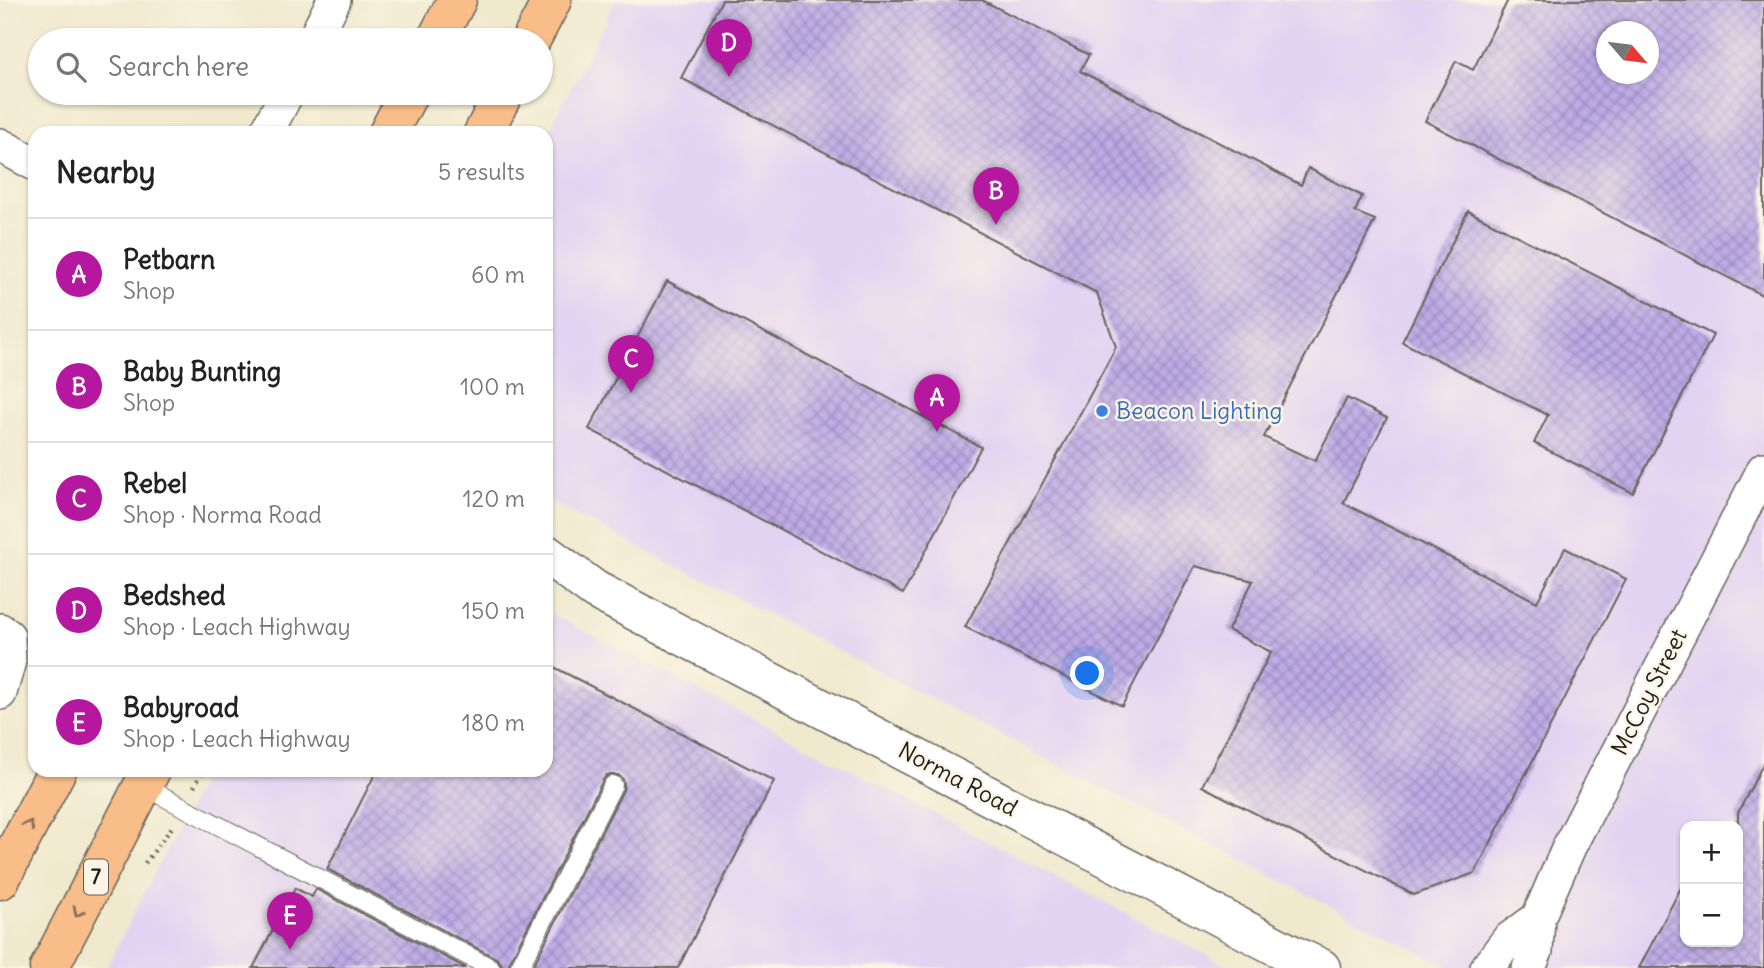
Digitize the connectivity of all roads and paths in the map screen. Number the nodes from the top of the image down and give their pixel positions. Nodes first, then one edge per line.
1 (334, 0) edge
2 (457, 0) edge
3 (552, 0) edge
4 (320, 28) edge
5 (442, 28) edge
6 (537, 28) edge
7 (281, 105) edge
8 (403, 105) edge
9 (498, 105) edge
10 (270, 126) edge
11 (392, 126) edge
12 (487, 126) edge
13 (0, 145) edge
14 (28, 160) edge
15 (1764, 469) edge
16 (553, 559) edge
17 (553, 580) edge
18 (595, 590) junction
19 (0, 630) edge
20 (0, 693) edge
21 (53, 777) edge
22 (200, 777) edge
23 (147, 778) edge
24 (613, 785) dead end
25 (185, 807) junction
26 (142, 866) dead end
27 (0, 880) edge
28 (1538, 918) junction
29 (1281, 959) edge
30 (49, 968) edge
31 (491, 968) edge
32 (519, 968) edge
33 (1321, 968) edge
34 (1487, 968) edge
35 (1529, 968) edge

1 - 4 street
2 - 5 highway
3 - 6 highway
7 - 10 street
8 - 11 highway
9 - 12 highway
13 - 14 street
15 - 28 street, McCoy Street
16 - 18 street, Norma Road
17 - 18 street, Norma Road
18 - 29 street, Norma Road
19 - 20 street
27 -> 21 highway
22 - 25 path
23 - 25 lane
23 -> 30 highway, 7
24 - 32 lane
25 - 26 path
25 - 31 lane
28 - 34 street
28 - 35 street, McCoy Street
29 - 33 street, Norma Road

